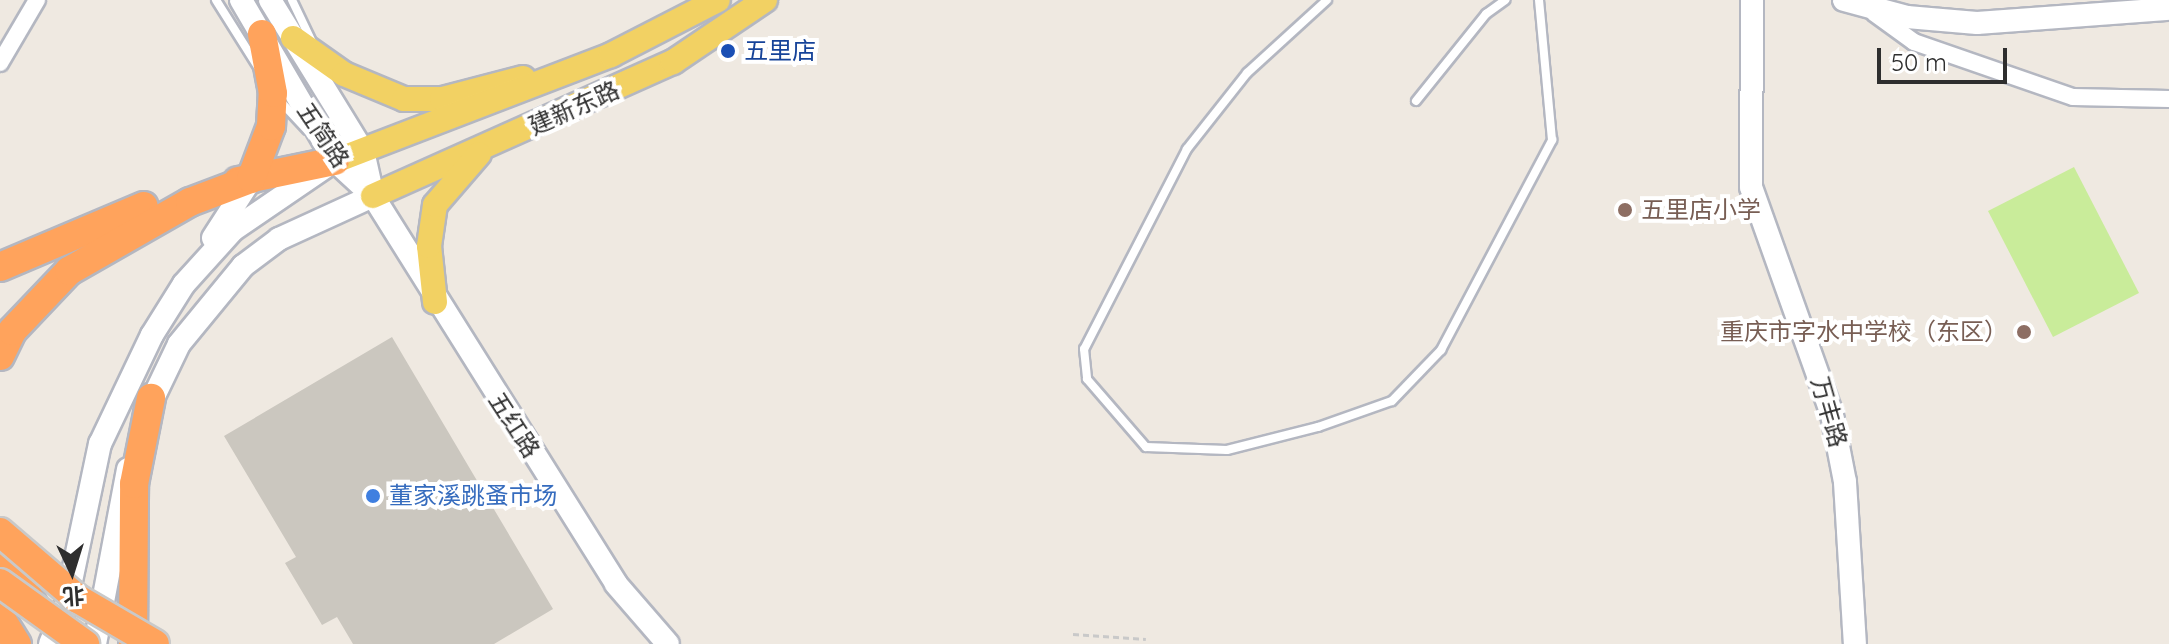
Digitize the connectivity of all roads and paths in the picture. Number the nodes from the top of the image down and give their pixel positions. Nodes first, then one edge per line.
1 (37, 0) edge
2 (216, 0) edge
3 (241, 0) edge
4 (270, 0) edge
5 (292, 0) edge
6 (718, 0) edge
7 (765, 0) edge
8 (1327, 0) edge
9 (1505, 0) edge
10 (1539, 0) edge
11 (1752, 0) edge
12 (1844, 0) edge
13 (1867, 8) junction
14 (2169, 9) edge
15 (262, 34) junction
16 (293, 38) junction
17 (611, 55) junction
18 (319, 56) junction
19 (0, 63) edge
20 (273, 93) junction
21 (510, 97) junction
22 (2169, 99) edge
23 (1416, 101) dead end
24 (488, 146) junction
25 (363, 151) junction
26 (335, 161) junction
27 (251, 179) junction
28 (373, 196) junction
29 (0, 267) edge
30 (184, 284) junction
31 (435, 302) junction
32 (0, 356) edge
33 (151, 398) junction
34 (0, 532) edge
35 (0, 548) edge
36 (0, 583) edge
37 (103, 588) junction
38 (0, 617) edge
39 (46, 631) edge
40 (1073, 634) dead end
41 (1109, 637) junction
42 (1146, 639) dead end
43 (17, 644) edge
44 (83, 644) edge
45 (95, 644) edge
46 (133, 644) edge
47 (155, 644) edge
48 (668, 644) edge
49 (1109, 644) edge
50 (1855, 644) edge

1 - 19 street
2 - 20 lane
3 - 15 main road, 五简路
4 - 16 main road, 五简路
5 - 18 lane
6 - 17 main road, 建新东路
7 - 24 main road, 建新东路
8 - 10 lane
9 - 23 lane
11 - 50 main road, 万丰路
12 - 13 main road
13 - 14 main road
13 - 22 street
15 - 20 highway
15 - 26 main road, 五简路
16 - 18 main road
16 - 25 main road, 五简路
17 - 18 main road
17 - 21 main road, 建新东路
18 - 25 lane
20 - 26 lane
20 - 27 highway
21 - 24 main road
21 - 25 main road, 建新东路
24 - 28 main road, 建新东路
24 - 31 main road
25 - 26 main road, 建新东路
25 - 28 main road, 五简路
26 - 27 highway
26 - 28 main road, 五简路
26 - 30 main road
27 - 29 highway
27 - 30 main road
27 - 32 highway
28 - 31 main road, 五红路
28 - 33 main road
30 - 39 main road
31 - 48 main road, 五红路
33 - 37 main road
33 - 46 highway
34 - 47 highway, bridge
35 - 39 highway, bridge
36 - 39 highway, bridge
37 - 44 main road
37 - 45 main road
38 - 43 highway
39 - 44 highway, bridge
40 - 41 path
41 - 42 path
41 - 49 path

